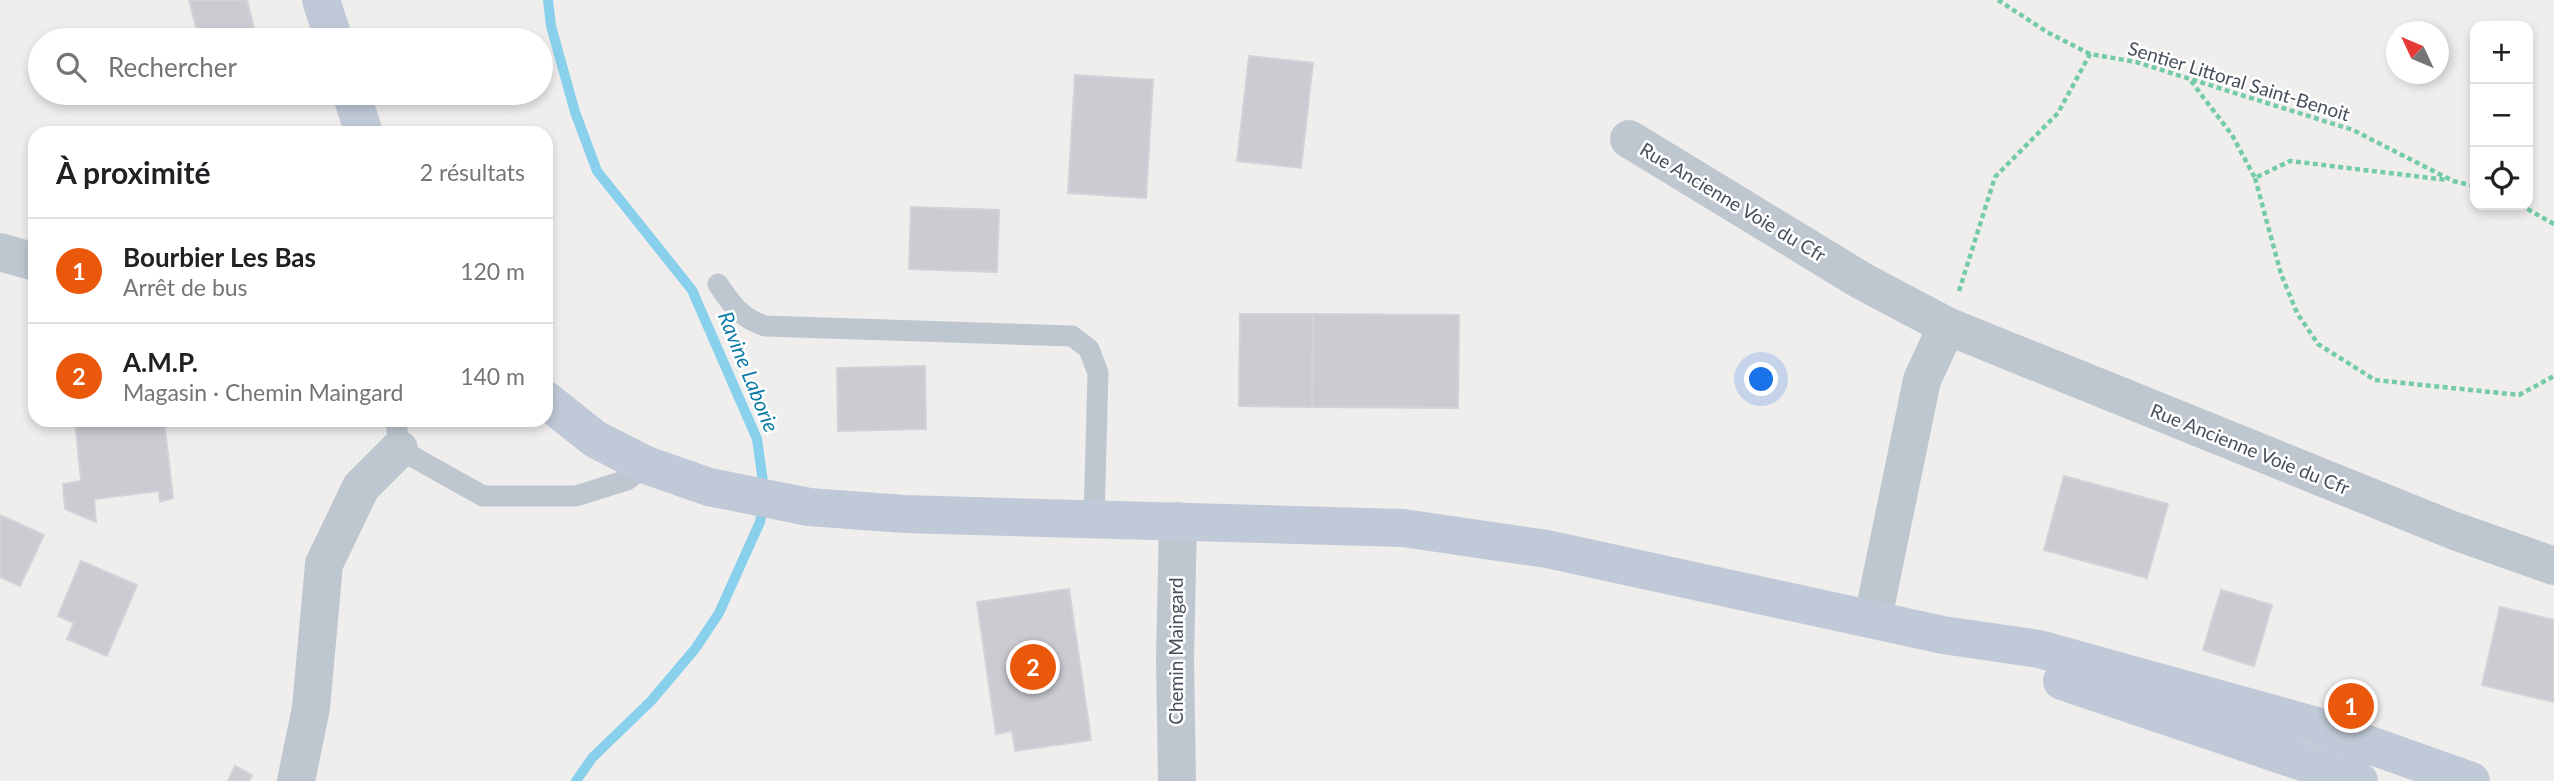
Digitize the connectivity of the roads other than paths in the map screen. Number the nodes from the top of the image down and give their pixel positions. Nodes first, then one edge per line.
1 (321, 0) edge
2 (330, 28) edge
3 (355, 105) edge
4 (362, 126) edge
5 (1629, 139) dead end
6 (0, 253) edge
7 (28, 260) edge
8 (718, 284) dead end
9 (1947, 326) junction
10 (553, 406) edge
11 (398, 435) edge
12 (646, 465) junction
13 (1094, 519) junction
14 (1178, 521) junction
15 (2554, 566) edge
16 (1873, 618) junction
17 (1943, 635) junction
18 (296, 781) edge
19 (1177, 781) edge
20 (2359, 781) edge
21 (2471, 781) edge

1 - 2 main road
3 - 4 main road
5 - 9 street, Rue Ancienne Voie du Cfr
6 - 7 street
8 - 13 lane
9 - 15 street, Rue Ancienne Voie du Cfr
9 - 16 street
10 - 12 main road
11 - 12 lane
11 - 18 street
12 - 13 main road
13 - 14 main road
14 - 16 main road
14 - 19 street, Chemin Maingard
16 - 17 main road
17 - 20 main road
17 - 21 main road

